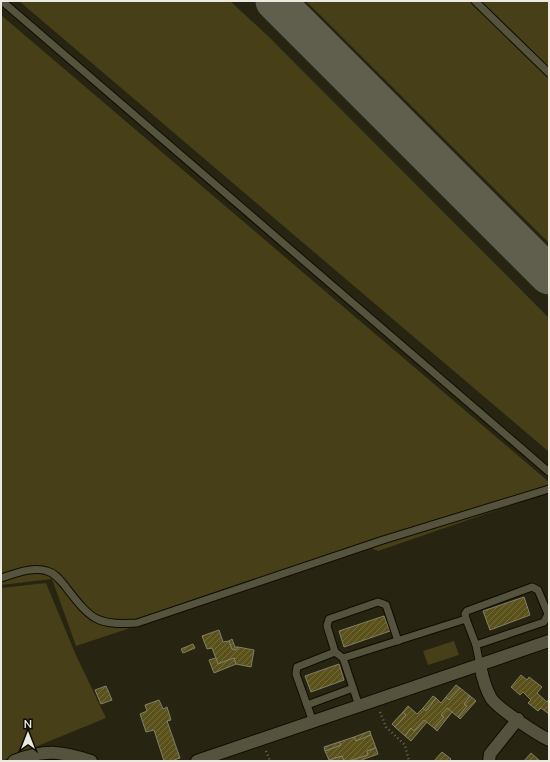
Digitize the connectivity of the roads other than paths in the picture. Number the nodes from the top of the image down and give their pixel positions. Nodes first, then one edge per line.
1 (2, 1) edge
2 (475, 1) edge
3 (549, 73) edge
4 (549, 472) edge
5 (549, 489) edge
6 (1, 578) edge
7 (466, 619) junction
8 (398, 641) junction
9 (549, 641) edge
10 (476, 645) junction
11 (335, 652) junction
12 (343, 658) junction
13 (480, 665) junction
14 (353, 688) junction
15 (307, 705) junction
16 (359, 706) junction
17 (518, 719) junction
18 (313, 722) junction
19 (549, 740) edge
20 (14, 761) edge
21 (91, 761) edge
22 (197, 761) edge
23 (489, 761) edge

1 - 4 lane
2 - 3 lane
5 - 6 lane
7 - 8 lane
7 - 10 lane
7 - 10 lane
8 - 11 lane
8 - 12 lane
9 - 13 street
10 - 13 lane
11 - 12 lane
11 - 15 lane
12 - 14 lane
13 - 16 street
13 - 17 street
14 - 15 lane
14 - 16 lane
15 - 18 lane
16 - 18 street
17 - 19 street
17 - 23 street
18 - 22 street
20 - 21 street

